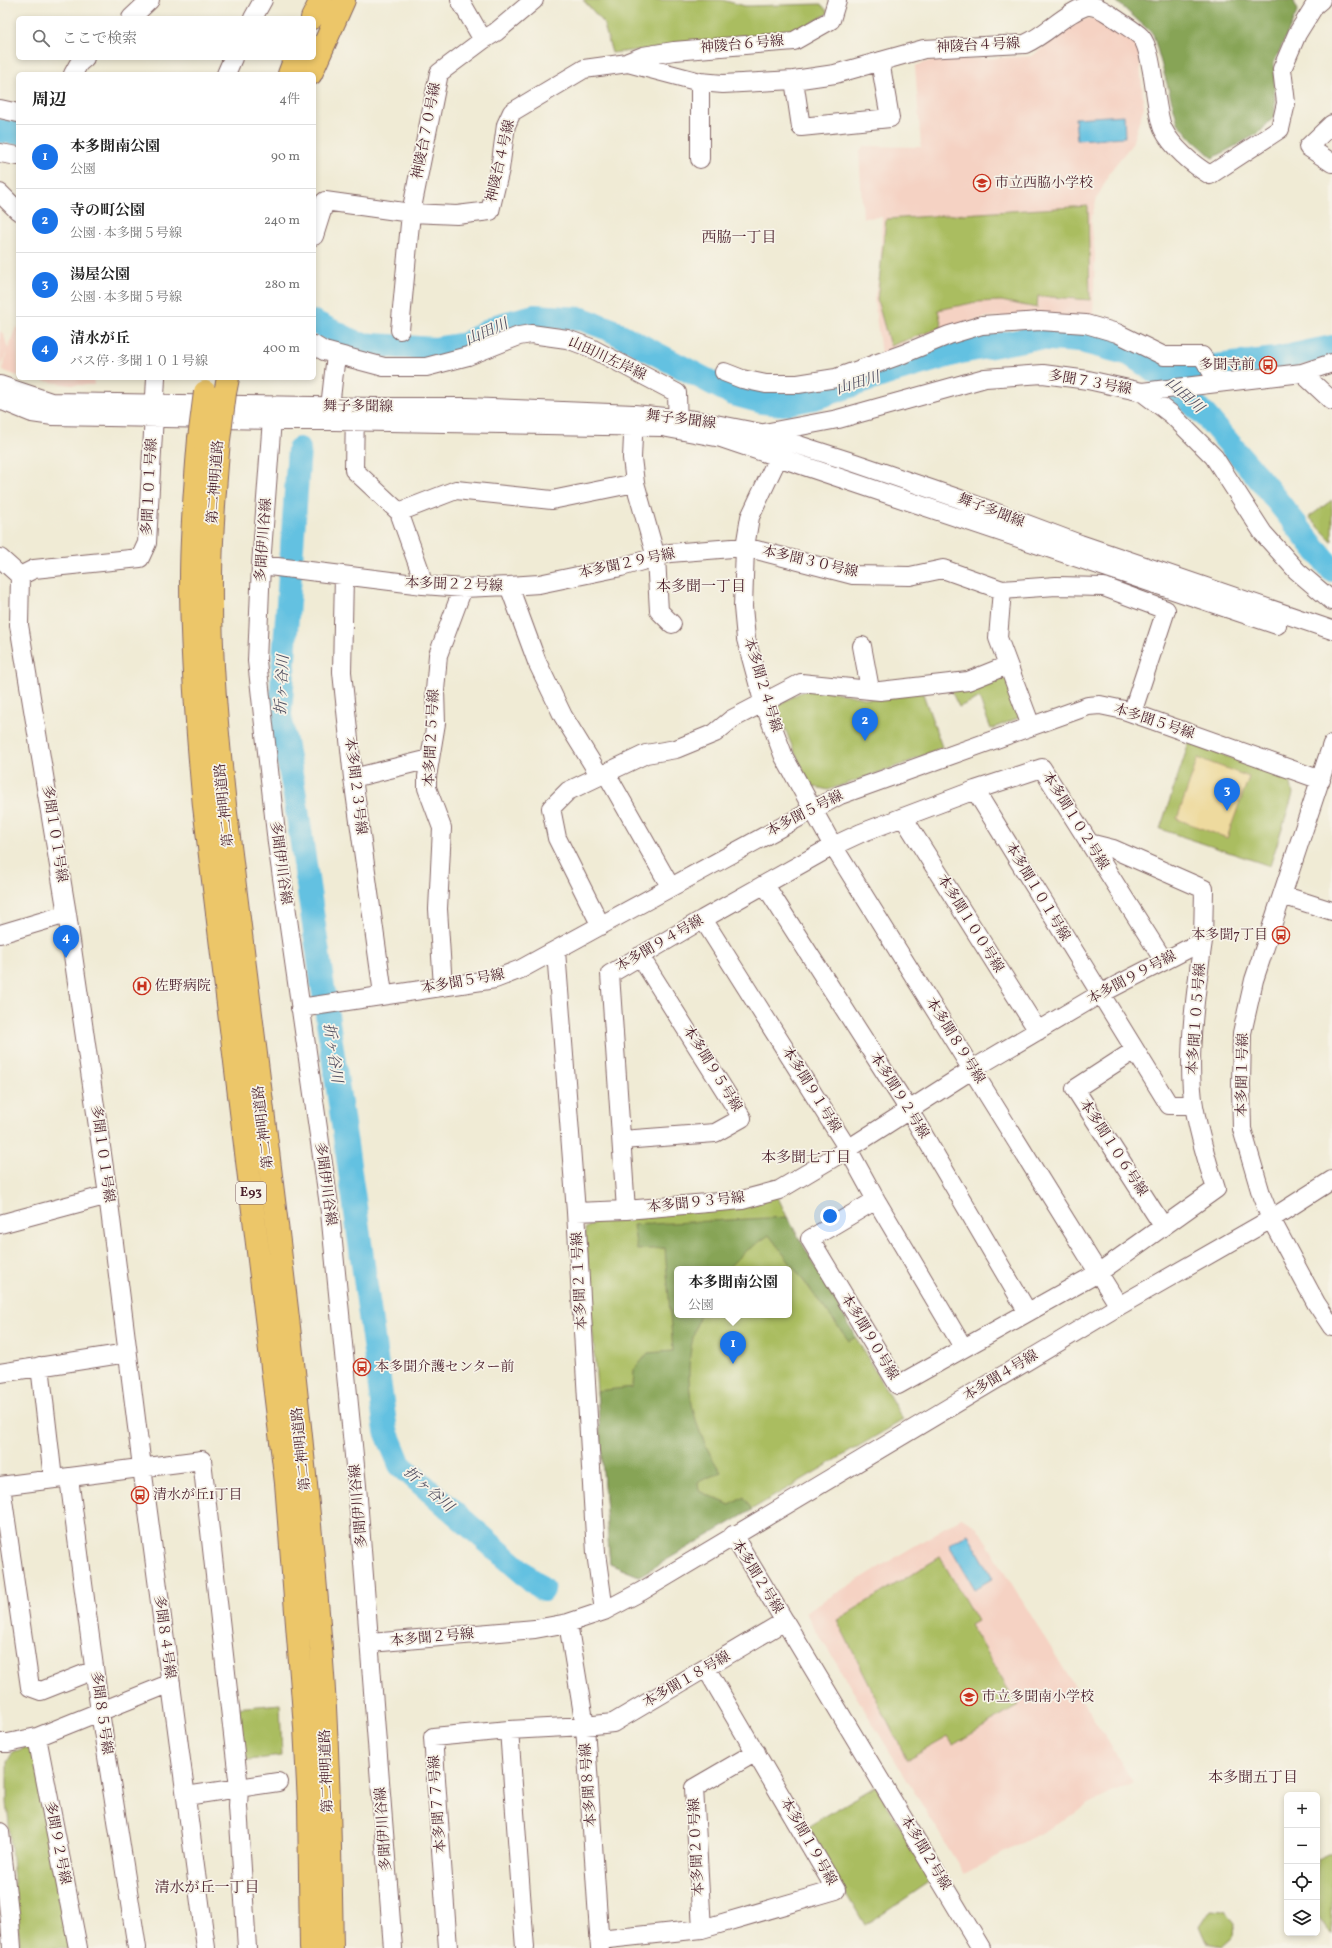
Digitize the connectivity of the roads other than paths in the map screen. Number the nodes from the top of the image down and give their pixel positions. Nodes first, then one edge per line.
1 (150, 0) edge
2 (263, 0) edge
3 (321, 0) edge
4 (344, 0) edge
5 (460, 0) edge
6 (534, 0) edge
7 (836, 0) edge
8 (1321, 0) edge
9 (133, 16) edge
10 (254, 16) edge
11 (313, 16) edge
12 (482, 40) junction
13 (83, 60) edge
14 (232, 60) edge
15 (294, 60) edge
16 (880, 61) junction
17 (628, 63) junction
18 (74, 72) edge
19 (227, 72) edge
20 (290, 72) edge
21 (313, 72) edge
22 (794, 80) junction
23 (700, 82) junction
24 (0, 108) edge
25 (16, 112) edge
26 (1332, 124) edge
27 (0, 153) edge
28 (16, 156) edge
29 (700, 158) dead end
30 (1332, 163) edge
31 (0, 193) edge
32 (16, 209) edge
33 (411, 213) junction
34 (316, 230) edge
35 (400, 330) dead end
36 (316, 346) edge
37 (336, 355) junction
38 (1332, 363) edge
39 (724, 372) dead end
40 (1212, 372) junction
41 (1302, 373) junction
42 (156, 380) edge
43 (0, 385) edge
44 (216, 385) edge
45 (1149, 391) junction
46 (0, 400) edge
47 (1332, 401) edge
48 (330, 407) junction
49 (154, 411) junction
50 (273, 413) junction
51 (355, 414) junction
52 (634, 421) junction
53 (678, 424) junction
54 (761, 433) junction
55 (209, 440) junction
56 (785, 441) junction
57 (778, 458) junction
58 (635, 483) junction
59 (399, 512) junction
60 (745, 547) junction
61 (656, 557) junction
62 (0, 558) edge
63 (261, 565) junction
64 (20, 576) junction
65 (344, 576) junction
66 (423, 585) junction
67 (509, 586) junction
68 (463, 588) junction
69 (1002, 590) junction
70 (1332, 601) edge
71 (672, 624) dead end
72 (1332, 630) edge
73 (1332, 643) edge
74 (862, 646) dead end
75 (1008, 665) junction
76 (870, 689) junction
77 (763, 701) junction
78 (1132, 713) junction
79 (1031, 726) junction
80 (1332, 744) edge
81 (430, 759) junction
82 (603, 774) junction
83 (353, 778) junction
84 (1321, 780) junction
85 (975, 790) junction
86 (812, 809) junction
87 (903, 817) junction
88 (1089, 843) junction
89 (833, 846) junction
90 (765, 885) junction
91 (670, 886) junction
92 (1282, 895) junction
93 (1332, 911) edge
94 (67, 914) junction
95 (703, 919) junction
96 (601, 926) junction
97 (0, 934) edge
98 (1203, 941) junction
99 (556, 951) junction
100 (640, 956) junction
101 (1164, 961) junction
102 (443, 987) junction
103 (383, 994) junction
104 (1100, 994) junction
105 (308, 1007) junction
106 (1038, 1031) junction
107 (1135, 1050) junction
108 (973, 1069) junction
109 (1194, 1105) junction
110 (909, 1110) junction
111 (622, 1140) junction
112 (848, 1149) junction
113 (1332, 1180) edge
114 (108, 1195) junction
115 (876, 1200) junction
116 (626, 1210) junction
117 (576, 1212) junction
118 (1271, 1219) junction
119 (0, 1224) edge
120 (1163, 1226) junction
121 (1098, 1272) junction
122 (1119, 1306) junction
123 (1027, 1311) junction
124 (1332, 1327) edge
125 (963, 1347) junction
126 (127, 1353) junction
127 (40, 1366) junction
128 (0, 1373) edge
129 (142, 1467) junction
130 (61, 1478) junction
131 (0, 1486) edge
132 (733, 1535) junction
133 (604, 1611) junction
134 (785, 1622) junction
135 (568, 1623) junction
136 (370, 1643) junction
137 (706, 1668) junction
138 (94, 1670) junction
139 (171, 1683) junction
140 (100, 1712) junction
141 (585, 1726) junction
142 (509, 1730) junction
143 (37, 1737) junction
144 (0, 1743) edge
145 (756, 1752) junction
146 (278, 1782) dead end
147 (239, 1788) junction
148 (186, 1796) junction
149 (0, 1832) edge
150 (702, 1929) junction
151 (599, 1944) edge
152 (12, 1948) edge
153 (78, 1948) edge
154 (137, 1948) edge
155 (206, 1948) edge
156 (247, 1948) edge
157 (311, 1948) edge
158 (332, 1948) edge
159 (394, 1948) edge
160 (448, 1948) edge
161 (525, 1948) edge
162 (981, 1948) edge

1 - 9 street
2 - 10 street
3 - 11 highway
4 - 21 highway
5 - 12 street
6 - 12 street, 神陵台７０号線
7 - 17 street, 神陵台６号線
8 - 16 street, 神陵台４号線
12 - 33 street, 神陵台７０号線
13 - 18 street
14 - 19 street
15 - 20 highway
16 - 22 street, 神陵台４号線
16 - 22 street
17 - 23 street, 神陵台４号線
17 - 33 street, 神陵台４号線
22 - 23 street, 神陵台４号線
23 - 29 street
24 - 25 street
26 - 30 street
27 - 28 street
31 - 32 street
33 - 34 street, 神陵台４号線
33 - 35 street, 神陵台７０号線
36 - 37 street, 山田川左岸線
37 - 48 street
37 - 53 street, 山田川左岸線
38 - 41 street
39 - 40 street
40 - 41 street
40 - 45 street
41 - 47 street
42 - 49 street
43 - 49 street, 舞子多聞線
44 - 55 highway, 第二神明道路 / E93, bridge
45 - 54 street, 多聞７３号線
45 - 70 street, 多聞７３号線
46 - 49 street, 舞子多聞線
48 - 50 street, 舞子多聞線
48 - 51 street, 舞子多聞線
49 - 50 street, 舞子多聞線
49 - 64 street, 多聞１０１号線
50 - 51 street, 舞子多聞線
50 - 63 street, 多聞伊川谷線
51 - 52 street, 舞子多聞線
51 - 59 street
52 - 53 street, 舞子多聞線
52 - 58 street
53 - 54 street, 舞子多聞線
53 - 57 street, 舞子多聞線
54 - 56 street, 舞子多聞線
55 - 157 highway, 第二神明道路 / E93
55 - 158 highway, 第二神明道路 / E93
56 - 57 street, 本多聞２４号線
56 - 72 street, 舞子多聞線
57 - 60 street, 本多聞２４号線
57 - 73 street, 舞子多聞線
58 - 59 street
58 - 61 street
59 - 66 street
60 - 61 street, 本多聞２９号線
60 - 69 street, 本多聞３０号線
60 - 77 street, 本多聞２４号線
61 - 67 street, 本多聞２９号線
61 - 71 street
62 - 64 street
63 - 65 street, 本多聞２２号線
63 - 105 street, 多聞伊川谷線
64 - 94 street, 多聞１０１号線
65 - 66 street, 本多聞２２号線
65 - 83 street, 本多聞２３号線
66 - 68 street, 本多聞２２号線
67 - 68 street, 本多聞２２号線
67 - 82 street, 本多聞２２号線
68 - 81 street, 本多聞２５号線
69 - 75 street
69 - 78 street, 本多聞３０号線
74 - 76 street
75 - 76 street
75 - 79 street
76 - 77 street
77 - 82 street
77 - 86 street, 本多聞２４号線
78 - 79 street, 本多聞５号線
78 - 84 street, 本多聞５号線
79 - 86 street, 本多聞５号線
80 - 84 street, 本多聞１号線
81 - 83 street
81 - 102 street, 本多聞２５号線
82 - 91 street, 本多聞２２号線
82 - 96 street
83 - 103 street, 本多聞２３号線
84 - 92 street, 本多聞１号線
85 - 87 street, 本多聞１０２号線
85 - 88 street, 本多聞１０２号線
85 - 104 street, 本多聞１０１号線
86 - 89 street, 本多聞８９号線
86 - 91 street, 本多聞５号線
87 - 89 street, 本多聞１０２号線
87 - 106 street, 本多聞１００号線
88 - 98 street
88 - 101 street, 本多聞１０２号線
89 - 90 street, 本多聞９４号線
89 - 108 street, 本多聞８９号線
90 - 95 street, 本多聞９４号線
90 - 110 street, 本多聞９２号線
91 - 96 street, 本多聞５号線
92 - 93 street
92 - 118 street, 本多聞１号線
94 - 97 street
94 - 114 street, 多聞１０１号線
95 - 100 street, 本多聞９４号線
95 - 112 street, 本多聞９１号線
96 - 99 street, 本多聞５号線
98 - 101 street, 本多聞９９号線
98 - 109 street, 本多聞１０５号線
99 - 102 street, 本多聞５号線
99 - 117 street, 本多聞２１号線
100 - 111 street, 本多聞９４号線
100 - 111 street, 本多聞９５号線
101 - 104 street, 本多聞９９号線
102 - 103 street, 本多聞５号線
103 - 105 street, 本多聞５号線
104 - 106 street, 本多聞９９号線
104 - 107 street, 本多聞１０１号線
105 - 136 street, 多聞伊川谷線
106 - 108 street, 本多聞９９号線
107 - 109 street, 本多聞１０１号線
107 - 120 street, 本多聞１０６号線
108 - 110 street, 本多聞９３号線
108 - 121 street, 本多聞８９号線
109 - 120 street, 本多聞１０５号線
110 - 112 street, 本多聞９３号線
110 - 123 street, 本多聞９２号線
111 - 116 street, 本多聞９４号線
112 - 115 street, 本多聞９１号線
112 - 116 street, 本多聞９３号線
113 - 118 street, 本多聞４号線
114 - 119 street
114 - 126 street, 多聞１０１号線
115 - 125 street, 本多聞９１号線
115 - 125 street, 本多聞９０号線
116 - 117 street, 本多聞９３号線
117 - 133 street, 本多聞２１号線
118 - 122 street, 本多聞４号線
118 - 124 street, 本多聞１号線
120 - 121 street, 本多聞１０５号線
121 - 122 street, 本多聞８９号線
121 - 123 street, 本多聞９０号線
122 - 132 street, 本多聞４号線
123 - 125 street, 本多聞９０号線
126 - 127 street
126 - 129 street, 多聞１０１号線
127 - 128 street
127 - 130 street, 多聞８５号線
129 - 130 street
129 - 139 street, 多聞８４号線
129 - 147 street
130 - 131 street
130 - 138 street, 多聞８５号線
131 - 138 street
132 - 133 street, 本多聞２号線
132 - 134 street, 本多聞２号線
133 - 135 street, 本多聞２号線
134 - 137 street, 本多聞１８号線
134 - 162 street, 本多聞２号線
135 - 136 street, 本多聞２号線
135 - 141 street, 本多聞８号線
136 - 159 street, 多聞伊川谷線
137 - 141 street, 本多聞１８号線
137 - 145 street, 本多聞１９号線
138 - 140 street, 多聞８５号線
139 - 140 street
139 - 148 street, 多聞８４号線
140 - 143 street
140 - 154 street, 多聞８５号線
141 - 142 street, 本多聞７７号線
141 - 151 street, 本多聞８号線
142 - 160 street, 本多聞７７号線
142 - 161 street
143 - 144 street
143 - 153 street, 多聞９２号線
145 - 150 street, 本多聞２０号線
145 - 150 street, 本多聞１９号線
146 - 147 street
147 - 148 street
147 - 156 street
148 - 155 street, 多聞８４号線
149 - 152 street
150 - 151 street, 本多聞１９号線

